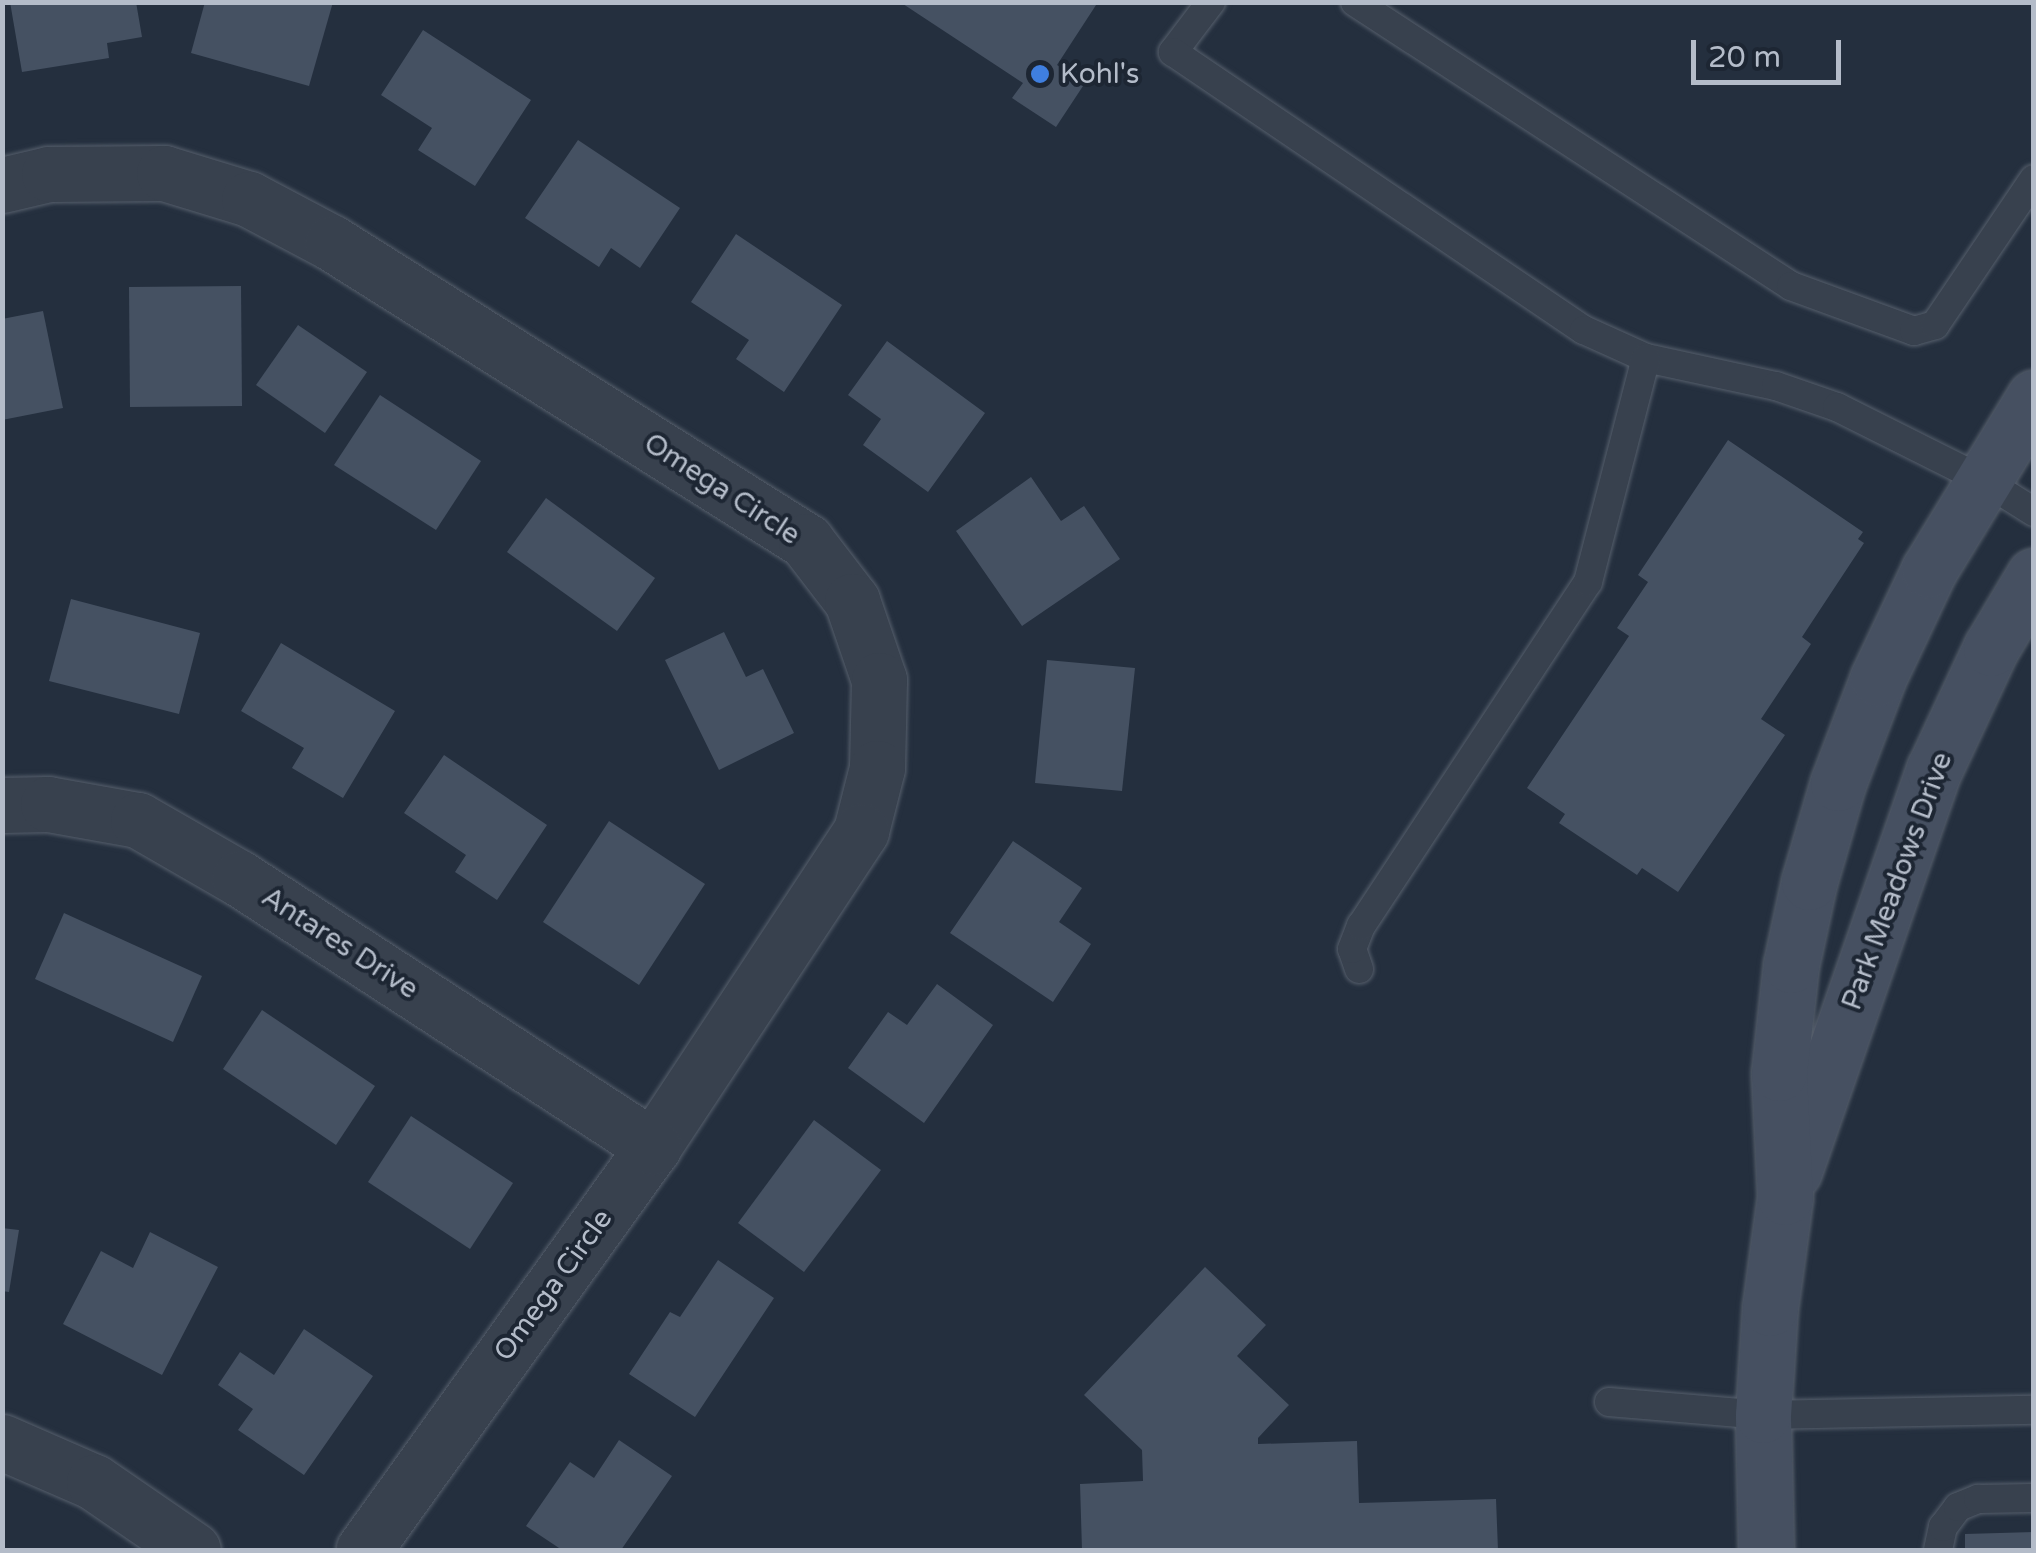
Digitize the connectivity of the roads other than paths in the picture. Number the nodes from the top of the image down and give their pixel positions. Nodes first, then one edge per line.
1 (1210, 2) edge
2 (1354, 2) edge
3 (2034, 178) edge
4 (2, 185) edge
5 (1646, 358) junction
6 (2034, 398) edge
7 (1983, 480) junction
8 (2034, 512) edge
9 (2034, 576) edge
10 (2, 805) edge
11 (1358, 969) dead end
12 (653, 1147) junction
13 (1784, 1197) junction
14 (1610, 1402) dead end
15 (2034, 1410) edge
16 (1763, 1415) junction
17 (2, 1442) edge
18 (2034, 1498) edge
19 (193, 1550) edge
20 (364, 1550) edge
21 (1766, 1550) edge
22 (1938, 1550) edge

1 - 5 lane
2 - 3 lane
4 - 12 street, Omega Circle
5 - 7 lane
5 - 11 lane
6 - 7 main road, Park Meadows Drive
7 - 8 lane
7 - 13 main road, Park Meadows Drive
9 - 13 main road, Park Meadows Drive
10 - 12 street, Antares Drive
12 - 20 street, Omega Circle
13 - 16 main road, Park Meadows Drive
14 - 16 lane
15 - 16 lane
16 - 21 main road, Park Meadows Drive
17 - 19 street
18 - 22 lane

